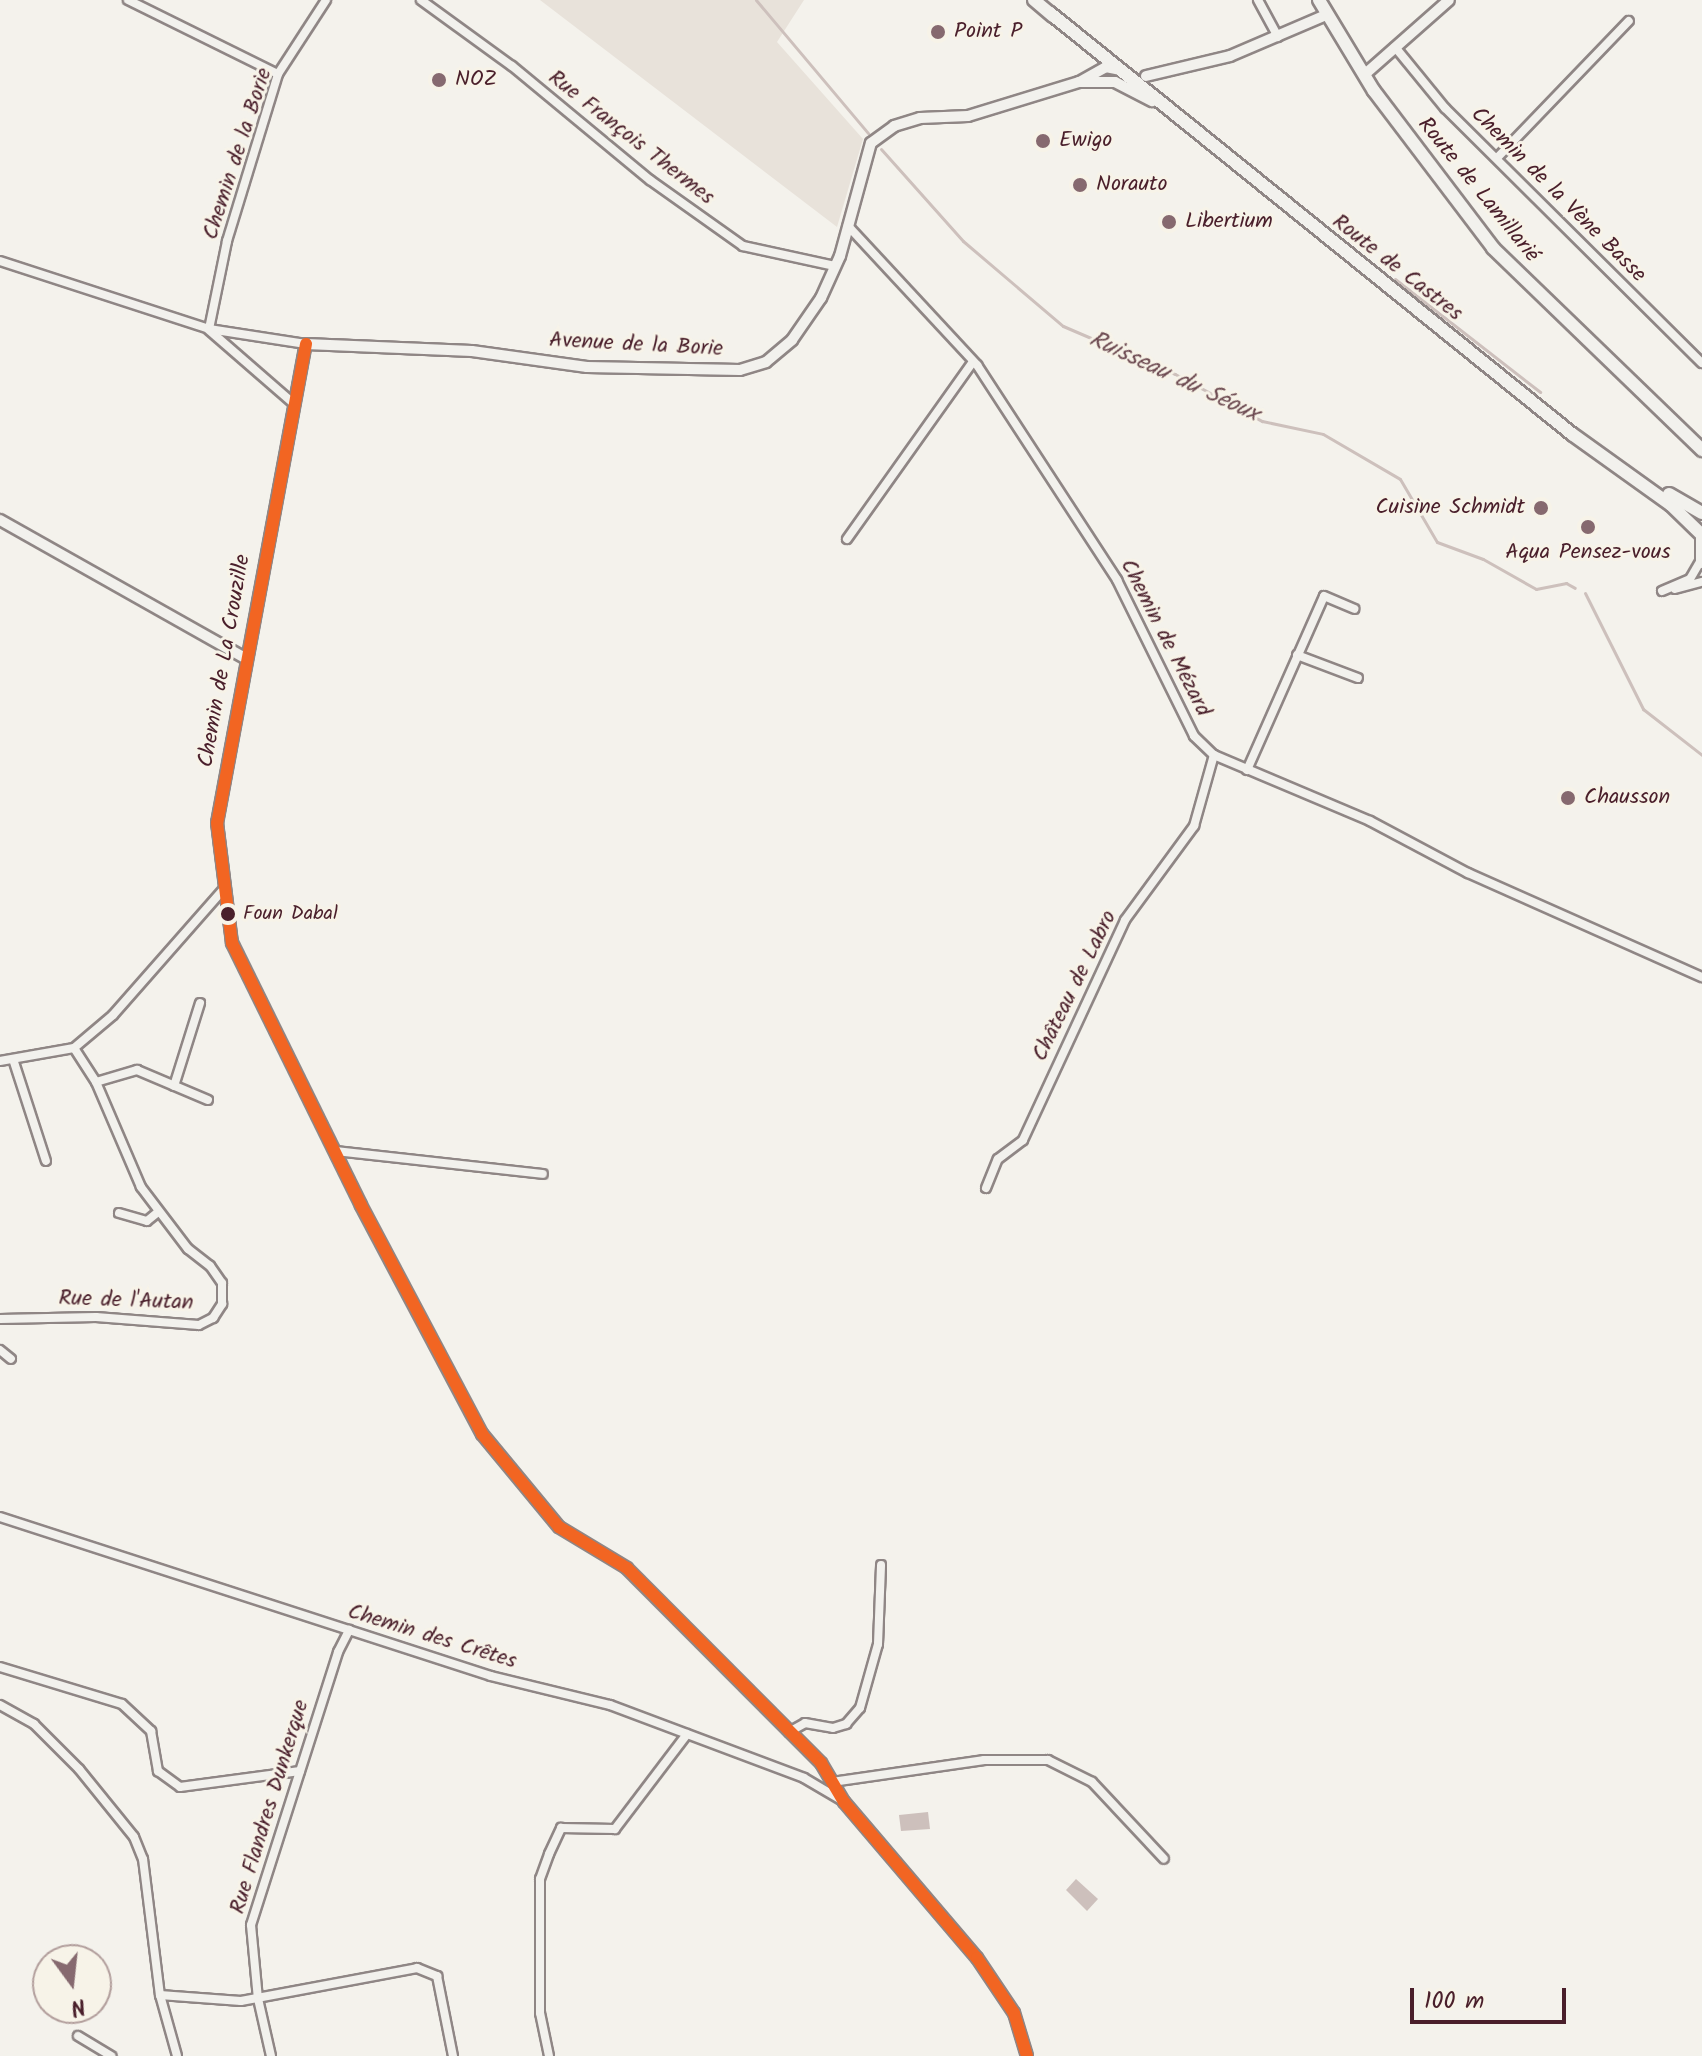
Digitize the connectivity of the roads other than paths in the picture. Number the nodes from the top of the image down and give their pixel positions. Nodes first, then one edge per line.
1 (128, 0) edge
2 (326, 0) edge
3 (421, 0) edge
4 (1034, 0) edge
5 (1258, 0) edge
6 (1319, 0) edge
7 (1449, 0) edge
8 (1326, 15) junction
9 (1629, 21) dead end
10 (1278, 37) junction
11 (1395, 47) junction
12 (1120, 70) junction
13 (278, 74) junction
14 (1364, 75) junction
15 (1146, 76) dead end
16 (1079, 82) junction
17 (1176, 115) junction
18 (1497, 158) junction
19 (848, 226) junction
20 (0, 261) edge
21 (835, 266) junction
22 (209, 329) junction
23 (306, 344) junction
24 (973, 362) junction
25 (1702, 363) edge
26 (1535, 402) junction
27 (294, 404) junction
28 (1702, 450) edge
29 (1702, 513) edge
30 (0, 520) edge
31 (1702, 537) edge
32 (847, 539) dead end
33 (1702, 561) edge
34 (1702, 582) edge
35 (1354, 609) dead end
36 (1297, 655) junction
37 (245, 658) junction
38 (1358, 678) dead end
39 (1214, 755) junction
40 (1247, 770) junction
41 (223, 890) junction
42 (1702, 977) edge
43 (200, 1003) dead end
44 (74, 1048) junction
45 (13, 1059) junction
46 (0, 1061) edge
47 (96, 1082) junction
48 (174, 1086) junction
49 (208, 1100) dead end
50 (335, 1151) junction
51 (46, 1161) dead end
52 (543, 1174) dead end
53 (986, 1188) dead end
54 (158, 1212) junction
55 (119, 1213) dead end
56 (0, 1319) edge
57 (0, 1350) edge
58 (11, 1359) dead end
59 (1, 1518) edge
60 (881, 1565) dead end
61 (349, 1630) junction
62 (0, 1667) edge
63 (0, 1705) edge
64 (789, 1732) junction
65 (687, 1734) junction
66 (300, 1771) junction
67 (833, 1784) junction
68 (844, 1802) junction
69 (1164, 1859) dead end
70 (160, 1995) junction
71 (258, 1999) junction
72 (78, 2036) dead end
73 (111, 2056) edge
74 (177, 2056) edge
75 (271, 2056) edge
76 (453, 2056) edge
77 (549, 2056) edge
78 (1027, 2056) edge

1 - 13 street
2 - 13 street, Chemin de la Borie
3 - 21 street, Rue François Thermes
4 - 12 main road, Route de Castres
5 - 10 street
6 - 8 main road, Route de Lamillarié
7 - 11 street
8 - 10 street
8 - 14 main road, Route de Lamillarié
9 - 18 street
10 - 15 street
11 - 14 street
11 - 18 street, Chemin de la Vène Basse
12 - 16 street, Avenue de la Borie
12 - 17 main road, Route de Castres
13 - 22 street, Chemin de la Borie
14 - 28 main road, Route de Lamillarié
16 - 17 street, Avenue de la Borie
16 - 19 street, Avenue de la Borie
17 - 26 main road, Route de Castres
18 - 25 street, Chemin de la Vène Basse
19 - 21 street, Avenue de la Borie
19 - 24 street, Chemin de Mézard
20 - 22 street, Avenue de la Borie
21 - 23 street, Avenue de la Borie
22 - 23 street, Avenue de la Borie
22 - 27 street
23 - 27 street, Chemin de La Crouzille
24 - 32 street
24 - 39 street, Chemin de Mézard
26 - 29 main road, Route de Castres
26 - 31 main road, Route de Castres
27 - 37 street, Chemin de La Crouzille
30 - 37 street
31 - 33 main road
33 - 34 street
35 - 36 street
36 - 38 street
36 - 40 street
37 - 41 street, Chemin de La Crouzille
39 - 40 street, Chemin de Mézard
39 - 53 street, Château de Labro
40 - 42 street, Chemin de Mézard
41 - 44 street
41 - 50 street, Chemin de La Crouzille
43 - 48 street
44 - 45 street
44 - 47 street, Rue de l'Autan
45 - 46 street
45 - 51 street
47 - 48 street
47 - 54 street, Rue de l'Autan
48 - 49 street
50 - 52 street
50 - 64 street, Chemin de La Crouzille
54 - 55 street
54 - 56 street, Rue de l'Autan
57 - 58 street
59 - 61 street, Chemin des Crêtes
60 - 64 street
61 - 65 street, Chemin des Crêtes
61 - 66 street, Rue Flandres Dunkerque
62 - 66 street
63 - 70 street
64 - 67 street, Chemin de La Crouzille
65 - 68 street, Chemin des Crêtes
65 - 77 street
66 - 71 street, Rue Flandres Dunkerque
67 - 68 street, Chemin de La Crouzille
67 - 69 street
68 - 78 street, Chemin de La Crouzille
70 - 71 street
70 - 74 street
71 - 75 street, Rue Flandres Dunkerque
71 - 76 street
72 - 73 street

